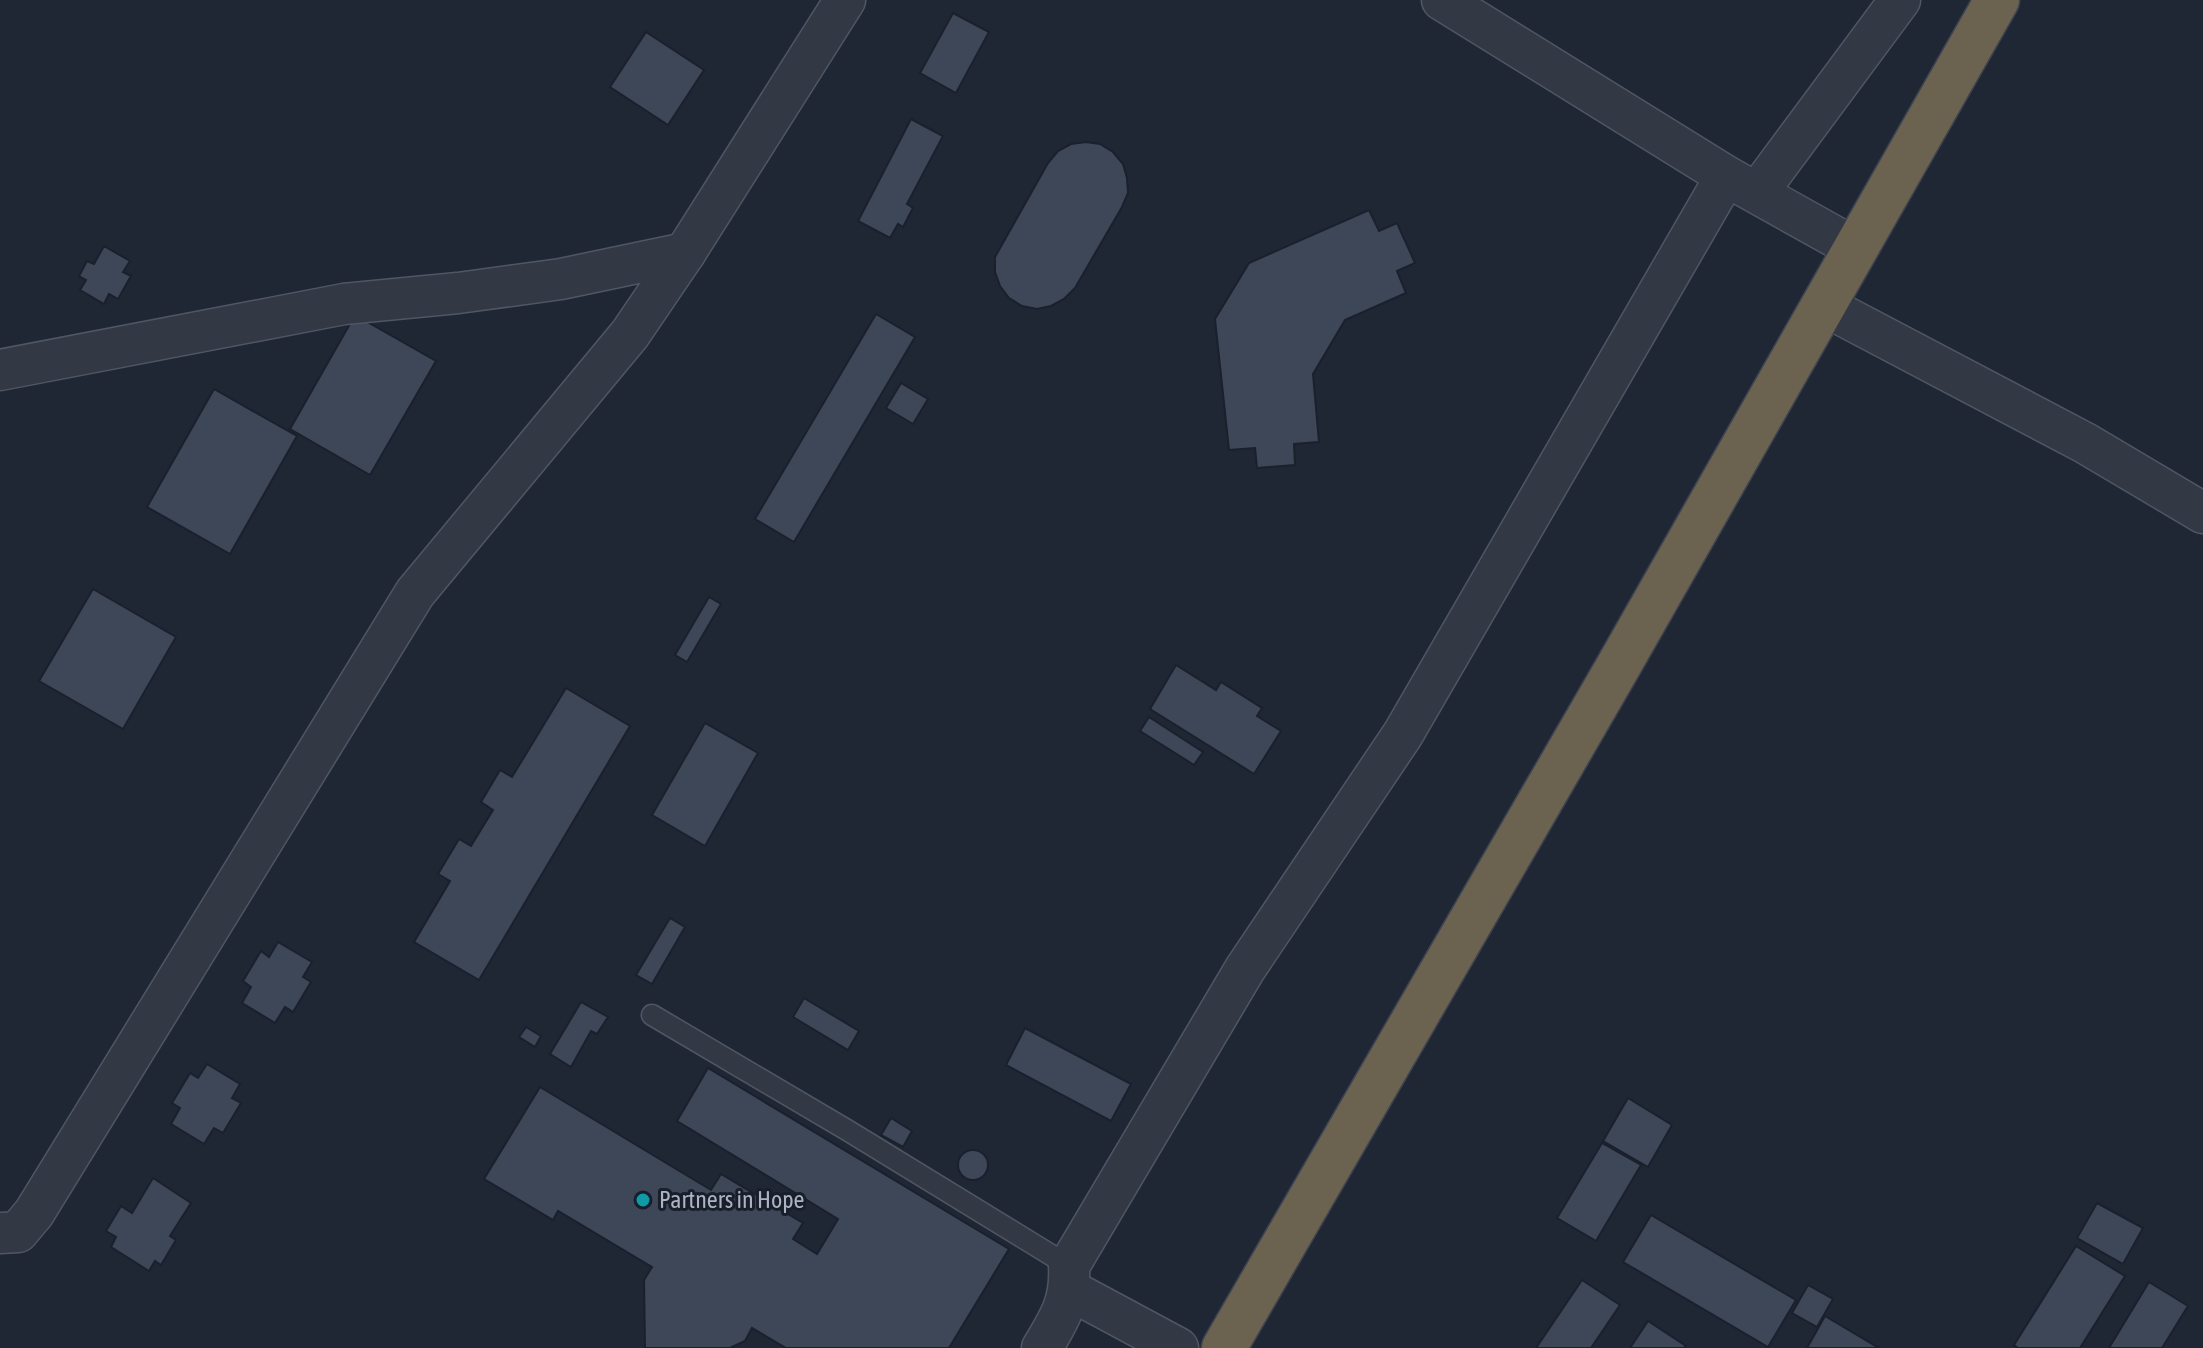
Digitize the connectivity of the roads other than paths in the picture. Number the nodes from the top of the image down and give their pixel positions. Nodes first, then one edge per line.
1 (845, 0) edge
2 (1442, 0) edge
3 (1900, 0) edge
4 (1997, 0) edge
5 (1742, 185) junction
6 (1855, 248) junction
7 (685, 253) junction
8 (1823, 305) junction
9 (0, 370) edge
10 (2203, 513) edge
11 (652, 1015) dead end
12 (0, 1233) edge
13 (1070, 1278) junction
14 (1042, 1348) edge
15 (1178, 1348) edge
16 (1224, 1348) edge

1 - 7 street
2 - 5 street
3 - 5 street
4 - 6 highway
5 - 6 street
5 - 13 street
6 - 8 highway
7 - 9 street
7 - 12 street
8 - 10 street
8 - 16 highway
11 - 13 lane
13 - 14 street
13 - 15 street

